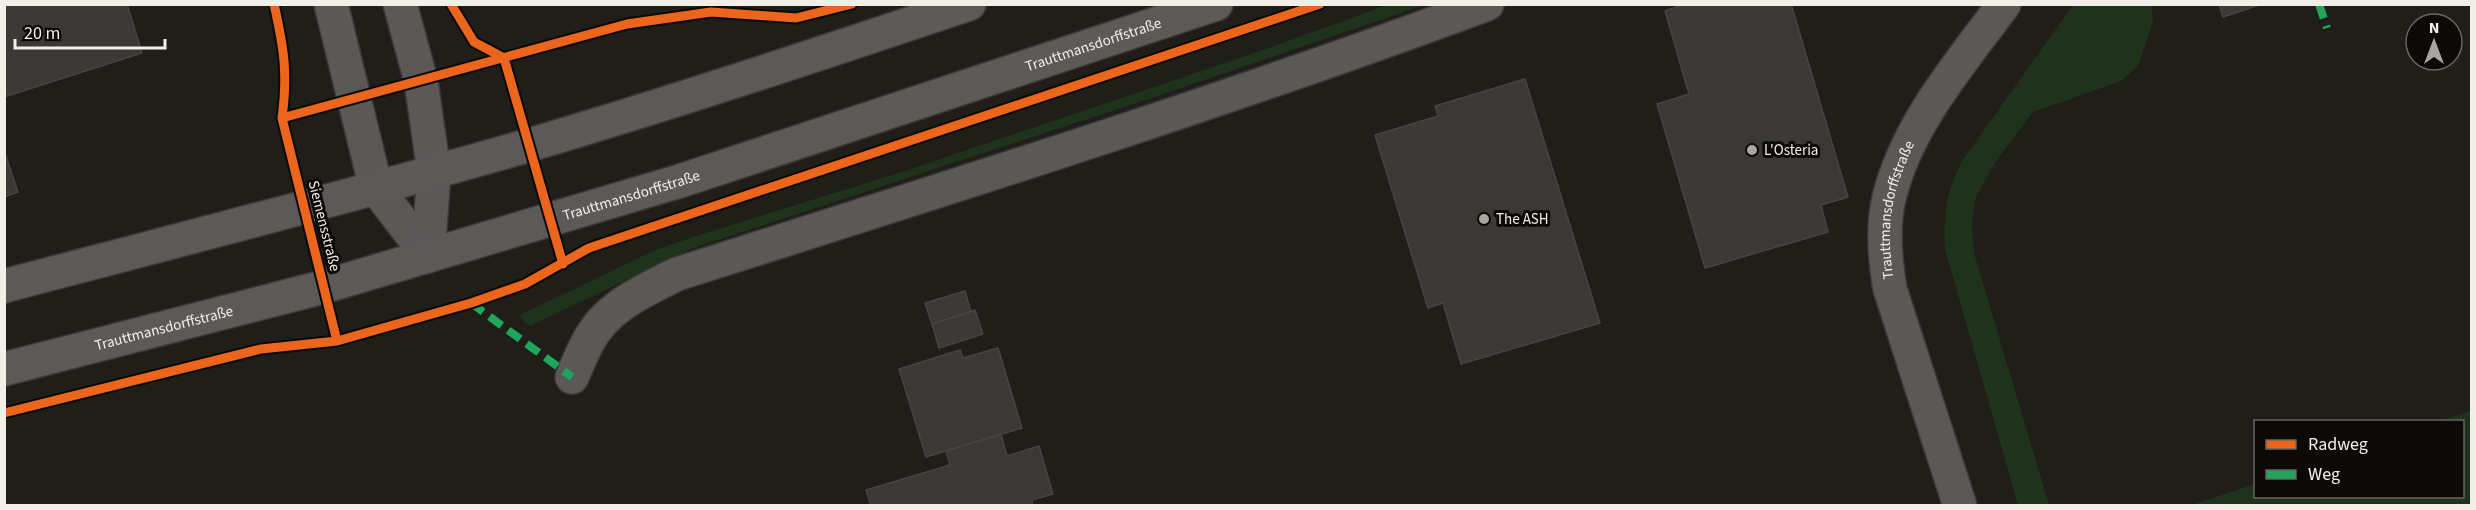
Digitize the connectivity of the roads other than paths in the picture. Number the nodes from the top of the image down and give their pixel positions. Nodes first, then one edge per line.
1 (331, 4) edge
2 (400, 4) edge
3 (969, 4) edge
4 (1216, 4) edge
5 (1487, 4) edge
6 (2004, 4) edge
7 (434, 172) junction
8 (376, 188) junction
9 (428, 256) junction
10 (4, 286) edge
11 (4, 369) edge
12 (572, 377) dead end
13 (1960, 506) edge

1 - 8 street
2 - 7 street
3 - 7 main road
4 - 9 main road, Trauttmansdorffstraße
5 - 12 street
6 - 13 street, Trauttmansdorffstraße
7 - 8 main road
7 - 9 street
8 - 9 street
8 - 10 main road
9 - 11 main road, Trauttmansdorffstraße

